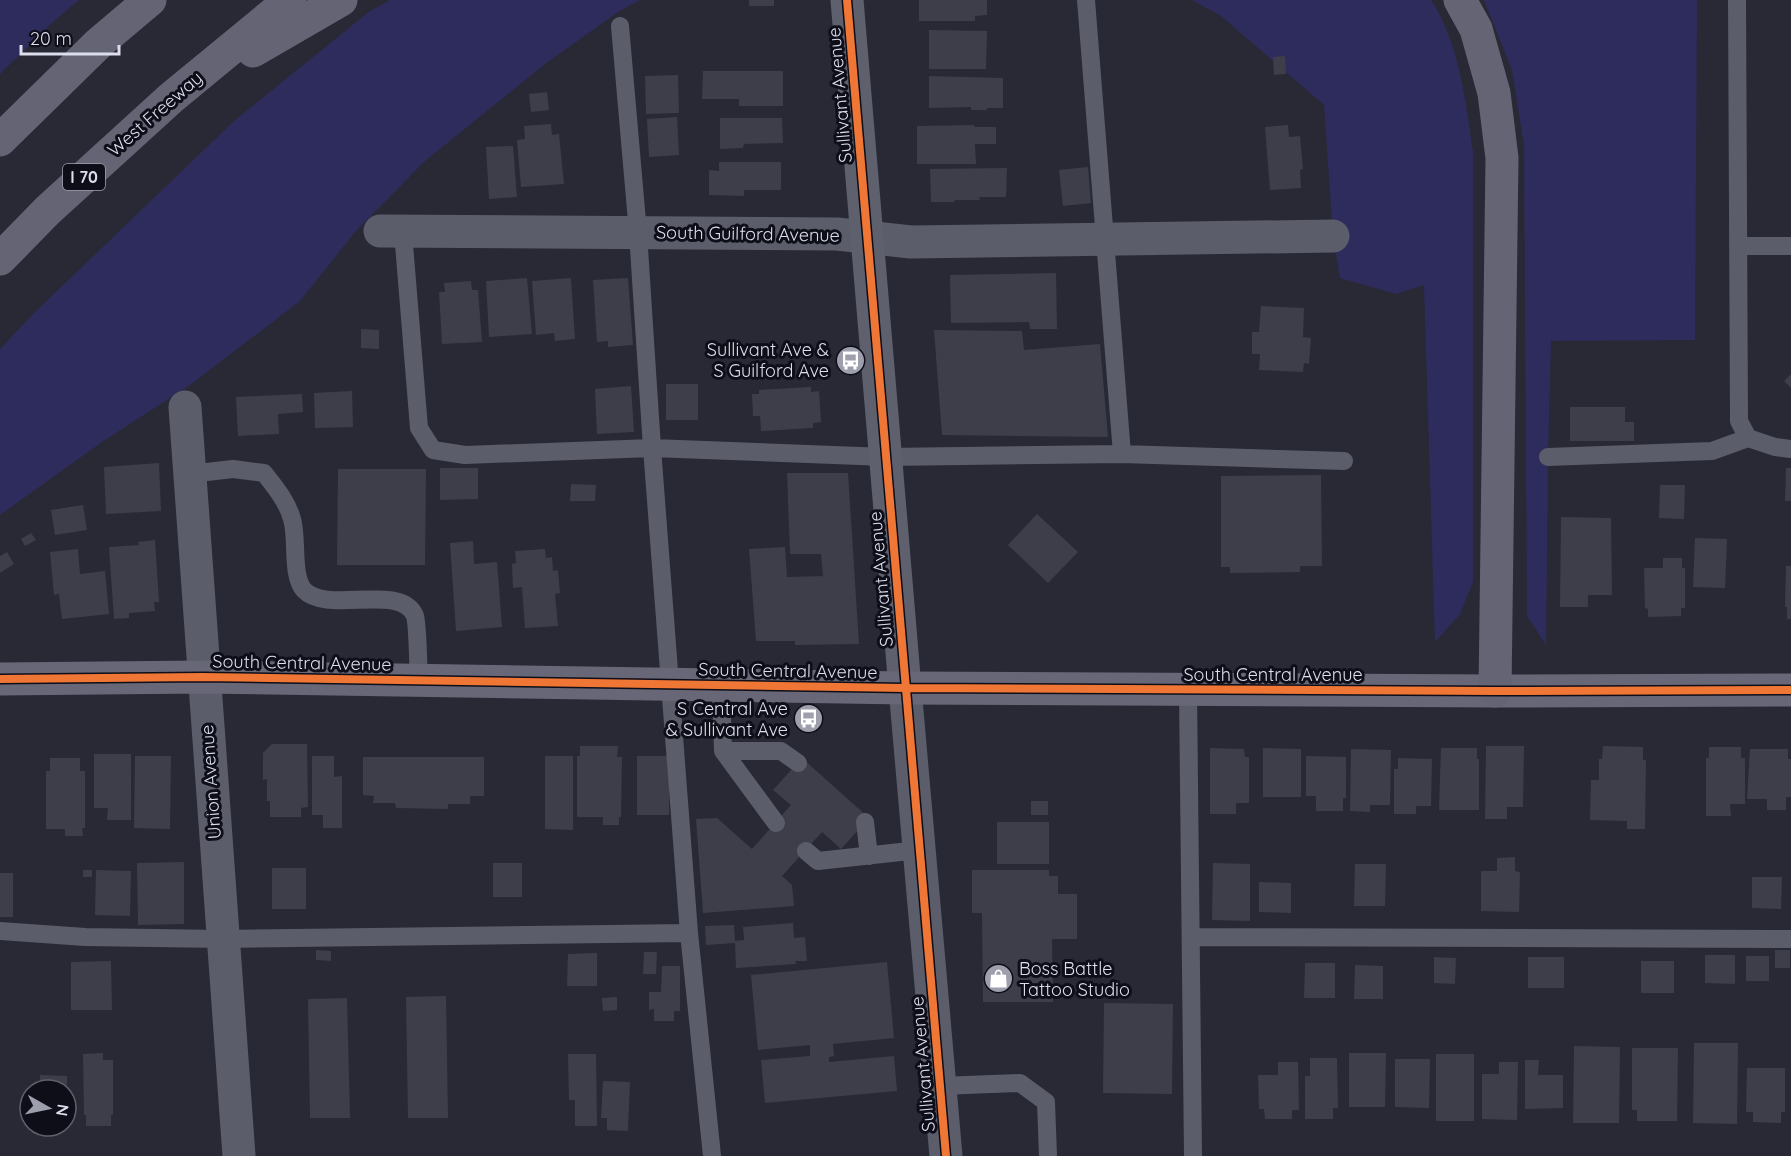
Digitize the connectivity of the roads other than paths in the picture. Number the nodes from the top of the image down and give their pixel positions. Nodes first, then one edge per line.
1 (150, 0) edge
2 (290, 0) edge
3 (341, 0) edge
4 (847, 0) edge
5 (1086, 0) edge
6 (1460, 0) edge
7 (1737, 0) edge
8 (620, 26) dead end
9 (171, 98) junction
10 (0, 140) edge
11 (391, 232) joint
12 (638, 233) junction
13 (1333, 236) dead end
14 (867, 237) junction
15 (1106, 238) junction
16 (1738, 246) junction
17 (1791, 246) edge
18 (0, 259) edge
19 (185, 407) dead end
20 (1748, 438) junction
21 (652, 448) junction
22 (1791, 450) edge
23 (1122, 454) junction
24 (886, 457) junction
25 (1548, 457) dead end
26 (1344, 461) dead end
27 (189, 474) junction
28 (203, 676) junction
29 (0, 679) edge
30 (419, 680) junction
31 (671, 684) junction
32 (721, 685) junction
33 (905, 688) junction
34 (1188, 690) junction
35 (1791, 690) edge
36 (1495, 691) junction
37 (723, 751) junction
38 (798, 763) dead end
39 (865, 822) dead end
40 (776, 824) dead end
41 (919, 850) junction
42 (806, 851) dead end
43 (869, 856) junction
44 (0, 931) edge
45 (689, 933) junction
46 (1192, 937) junction
47 (223, 939) junction
48 (1791, 939) edge
49 (940, 1086) junction
50 (239, 1156) edge
51 (712, 1156) edge
52 (946, 1156) edge
53 (1048, 1156) edge
54 (1193, 1156) edge

1 - 10 highway
2 - 9 highway, West Freeway / I 70
3 - 9 highway
4 - 14 main road, Sullivant Avenue
5 - 15 lane
6 - 36 highway
7 - 16 lane
8 - 12 lane
9 - 18 highway, West Freeway / I 70
11 - 12 street, South Guilford Avenue
11 - 21 lane
12 - 14 street, South Guilford Avenue
12 - 21 lane
13 - 15 street, South Guilford Avenue
14 - 15 street, South Guilford Avenue
14 - 24 main road, Sullivant Avenue
15 - 23 lane
16 - 17 lane
16 - 20 lane
19 - 27 street, Union Avenue
20 - 22 lane
20 - 25 lane
21 - 24 lane
21 - 31 lane
23 - 24 lane
23 - 26 lane
24 - 33 main road, Sullivant Avenue
27 - 28 street, Union Avenue
27 - 30 lane
28 - 29 main road, South Central Avenue
28 - 30 main road, South Central Avenue
28 - 47 street, Union Avenue
30 - 31 main road, South Central Avenue
31 - 32 main road, South Central Avenue
31 - 45 lane
32 - 33 main road, South Central Avenue
32 - 37 lane
33 - 34 main road, South Central Avenue
33 - 41 street, Sullivant Avenue
34 - 36 main road, South Central Avenue
34 - 46 lane
35 - 36 main road, South Central Avenue
37 - 38 lane
37 - 40 lane
39 - 43 lane
41 - 43 lane
41 - 49 street, Sullivant Avenue
42 - 43 lane
44 - 47 lane
45 - 47 lane
45 - 51 lane
46 - 48 lane
46 - 54 lane
47 - 50 street, Union Avenue
49 - 52 street, Sullivant Avenue
49 - 53 lane

